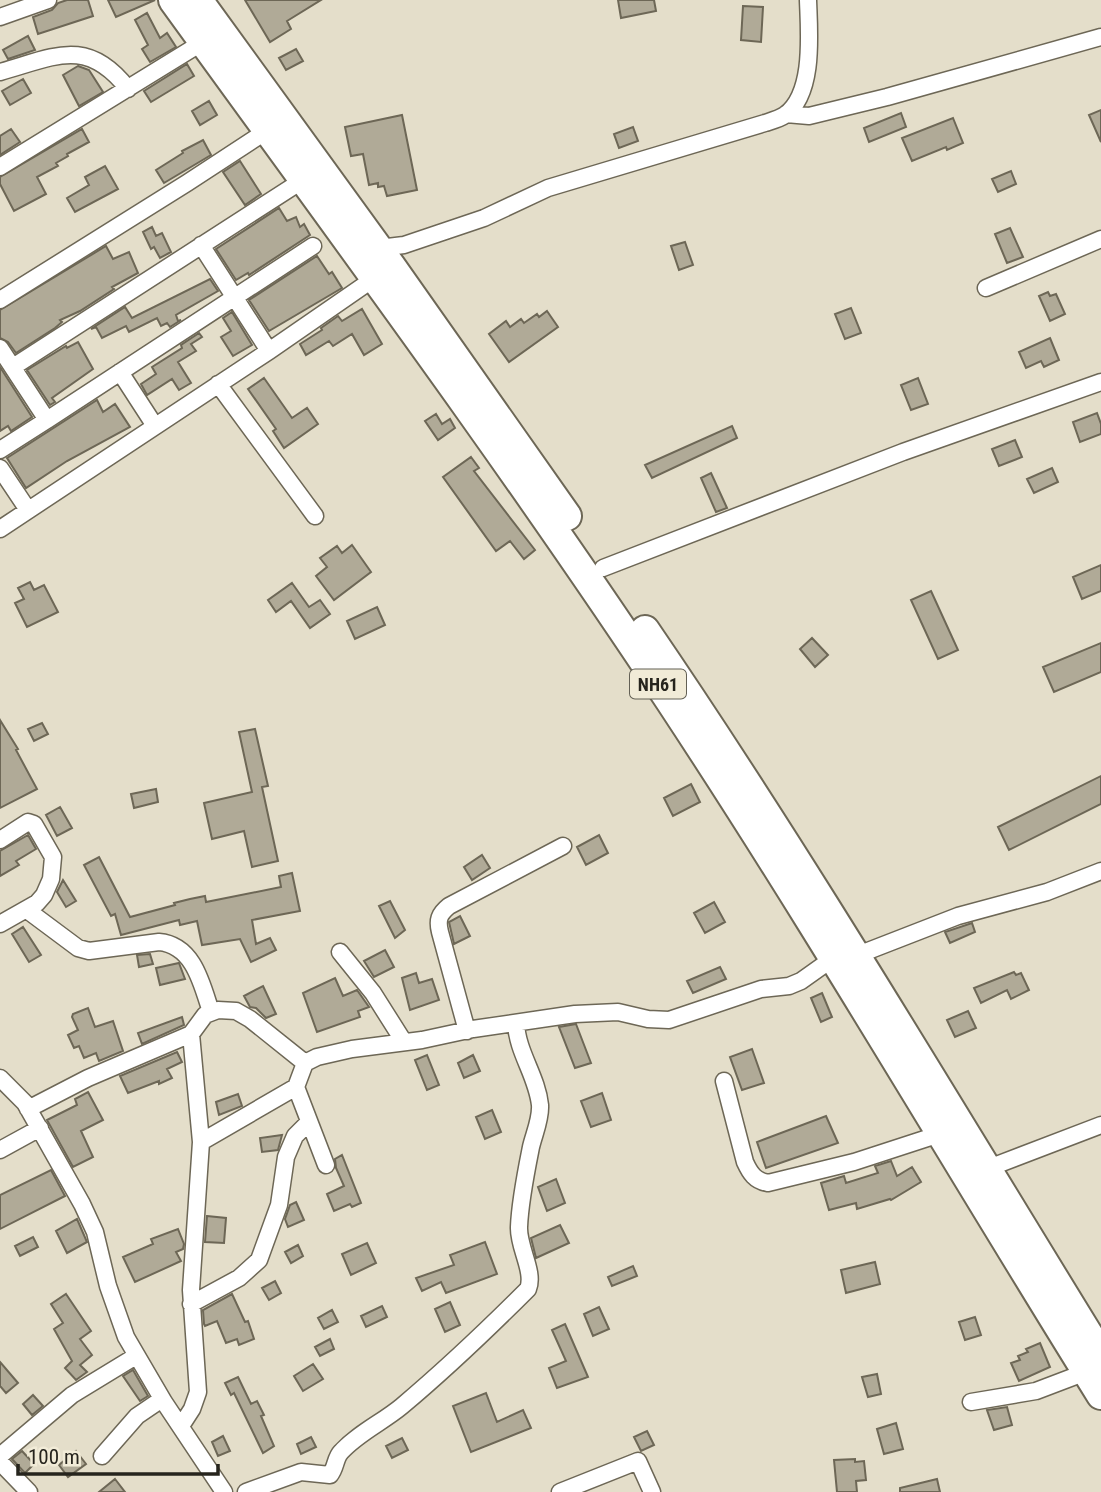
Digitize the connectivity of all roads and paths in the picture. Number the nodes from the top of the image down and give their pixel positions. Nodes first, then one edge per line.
1 (48, 0) edge
2 (173, 0) edge
3 (198, 0) edge
4 (808, 0) edge
5 (0, 17) edge
6 (1101, 37) edge
7 (203, 42) junction
8 (0, 72) edge
9 (128, 89) junction
10 (786, 114) junction
11 (268, 130) junction
12 (0, 167) edge
13 (303, 180) junction
14 (1101, 239) edge
15 (201, 245) junction
16 (313, 246) dead end
17 (381, 264) junction
18 (986, 288) dead end
19 (234, 296) junction
20 (0, 300) edge
21 (0, 348) edge
22 (269, 351) junction
23 (13, 367) junction
24 (120, 372) junction
25 (1101, 382) edge
26 (218, 384) junction
27 (47, 420) junction
28 (155, 426) junction
29 (0, 450) edge
30 (0, 468) edge
31 (28, 510) junction
32 (315, 516) dead end
33 (0, 529) edge
34 (603, 568) junction
35 (0, 841) edge
36 (563, 846) dead end
37 (1101, 871) edge
38 (27, 910) junction
39 (0, 924) edge
40 (340, 952) dead end
41 (846, 954) junction
42 (211, 1012) junction
43 (516, 1023) junction
44 (467, 1031) junction
45 (191, 1034) junction
46 (404, 1042) junction
47 (305, 1063) junction
48 (0, 1078) edge
49 (724, 1081) dead end
50 (296, 1087) junction
51 (28, 1109) junction
52 (309, 1122) junction
53 (1101, 1125) edge
54 (40, 1128) junction
55 (940, 1134) junction
56 (201, 1142) junction
57 (0, 1150) edge
58 (326, 1165) dead end
59 (986, 1169) junction
60 (191, 1304) junction
61 (136, 1356) junction
62 (1096, 1374) edge
63 (162, 1399) junction
64 (971, 1402) dead end
65 (181, 1426) junction
66 (0, 1456) edge
67 (102, 1456) dead end
68 (0, 1462) edge
69 (29, 1492) edge
70 (224, 1492) edge
71 (246, 1492) edge
72 (560, 1492) edge
73 (652, 1492) edge

1 - 5 street
2 - 7 highway, NH61
3 - 17 highway, NH61
4 - 10 street
6 - 10 street
7 - 9 street
7 - 11 highway, NH61
8 - 9 street
9 - 12 street
10 - 17 street
11 - 13 highway, NH61
11 - 20 street
13 - 15 street
13 - 17 highway, NH61
14 - 18 street
15 - 19 street
15 - 23 street
16 - 19 street
17 - 22 street
17 - 34 highway, NH61
17 - 41 highway, NH61
19 - 22 street
19 - 24 street
21 - 23 street
22 - 26 street
23 - 27 street
24 - 27 street
24 - 28 street
25 - 34 street
26 - 28 street
26 - 32 street
27 - 29 street
28 - 31 street
30 - 31 street
31 - 33 street
34 - 41 highway, NH61
35 - 38 street
36 - 44 street
37 - 41 street
38 - 39 street
38 - 42 street
40 - 46 street
41 - 43 street
41 - 55 highway, NH61
41 - 59 highway, NH61
42 - 45 street
42 - 47 street
43 - 44 street
43 - 71 street
44 - 46 street
45 - 51 street
45 - 56 street
46 - 47 street
47 - 50 street
48 - 51 street
49 - 55 street
50 - 52 street
50 - 56 street
51 - 54 street
52 - 58 street
52 - 60 street
53 - 59 street
54 - 57 street
54 - 61 street
55 - 62 highway, NH61
56 - 60 street
59 - 62 highway, NH61
60 - 65 street
61 - 63 street
61 - 66 street
62 - 64 street
63 - 65 street
63 - 67 street
65 - 70 street
68 - 69 street
72 - 73 street

